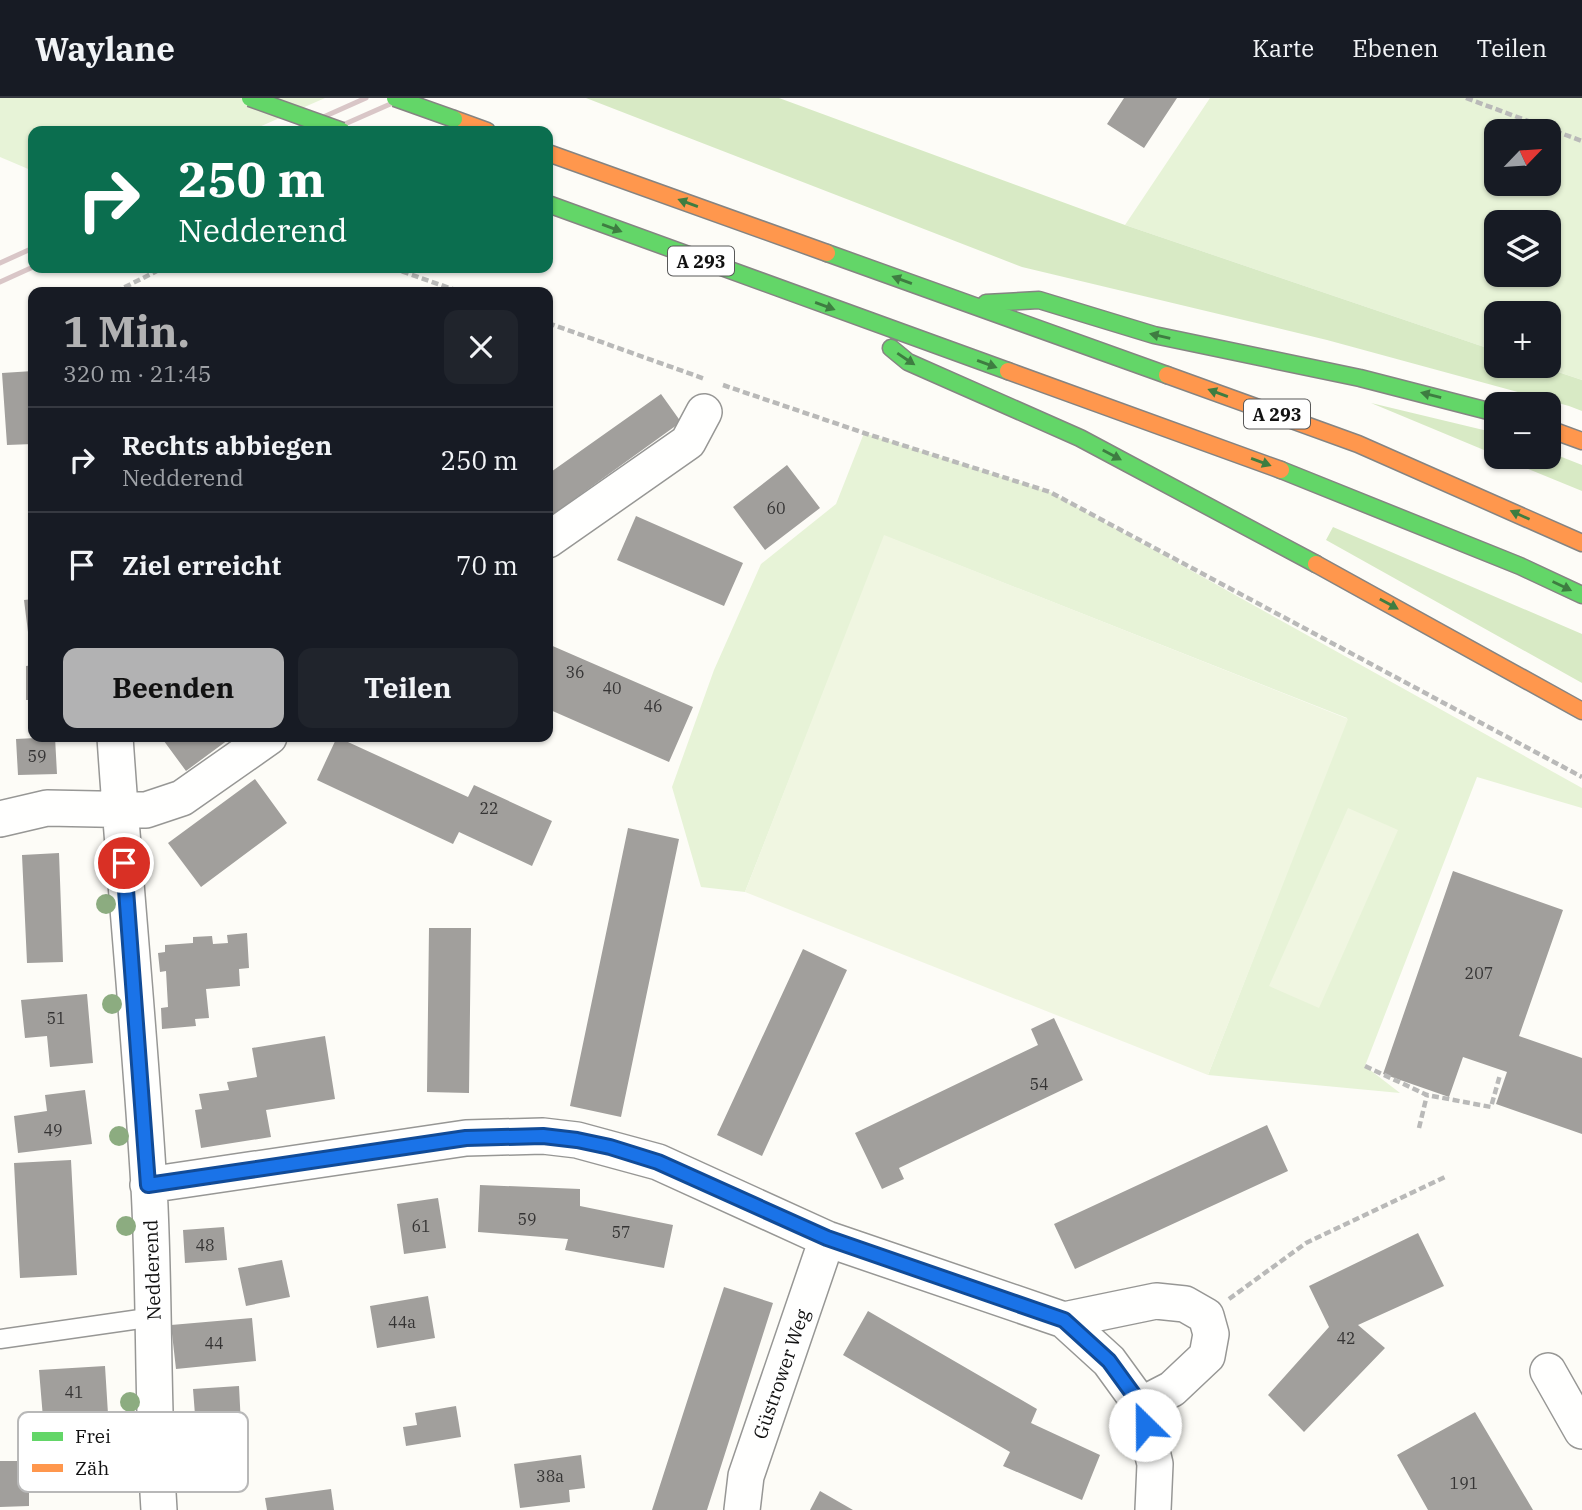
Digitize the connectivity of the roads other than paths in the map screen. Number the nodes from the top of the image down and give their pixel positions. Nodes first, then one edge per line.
1 (250, 98) edge
2 (395, 98) edge
3 (328, 126) edge
4 (473, 126) edge
5 (553, 155) edge
6 (553, 206) edge
7 (966, 303) junction
8 (853, 317) junction
9 (710, 392) road end
10 (1484, 411) edge
11 (1561, 433) edge
12 (1582, 441) edge
13 (553, 536) edge
14 (1582, 543) edge
15 (1582, 596) edge
16 (1582, 711) edge
17 (115, 742) edge
18 (262, 742) edge
19 (120, 809) junction
20 (0, 819) edge
21 (148, 1185) junction
22 (827, 1238) junction
23 (154, 1317) junction
24 (1064, 1320) junction
25 (0, 1339) edge
26 (1548, 1371) dead end
27 (1141, 1405) junction
28 (155, 1412) edge
29 (1582, 1431) edge
30 (158, 1492) edge
31 (159, 1510) edge
32 (741, 1510) edge
33 (1153, 1510) edge

1 - 3 highway, bridge
2 - 4 highway, bridge
7 -> 5 highway, A 293
6 -> 8 highway, A 293
10 -> 7 highway
14 -> 7 highway, A 293
8 -> 15 highway, A 293
8 -> 16 highway
9 - 13 street
11 - 12 highway
17 - 19 street, Nedderend
18 - 19 street
19 - 20 street
19 - 21 street, Nedderend
21 - 22 street
21 - 23 street, Nedderend
22 - 24 street
22 - 32 street, Güstrower Weg
23 - 25 lane
23 - 28 street, Nedderend
24 - 27 street
24 - 27 street
26 - 29 street
27 - 33 street
30 - 31 street, Nedderend

